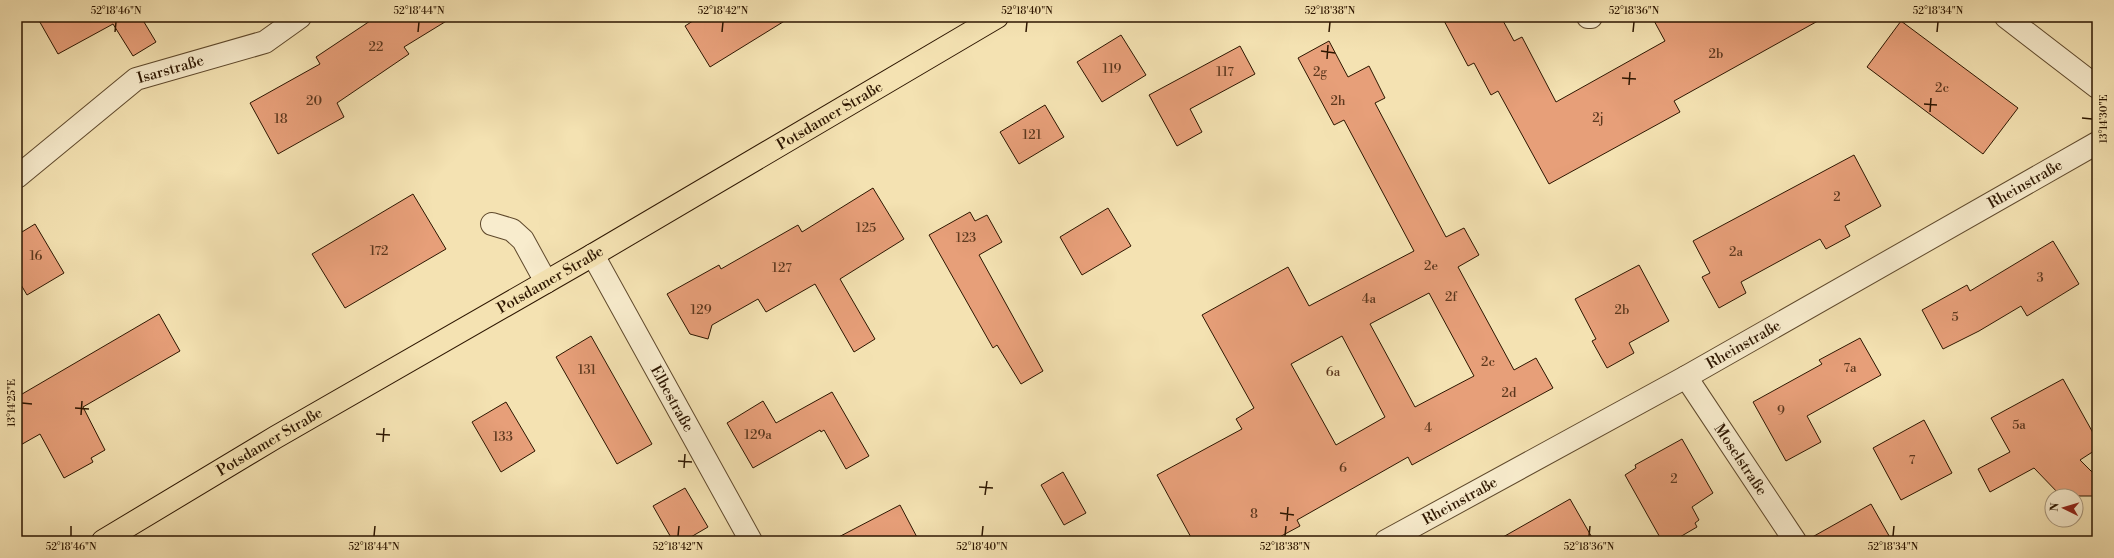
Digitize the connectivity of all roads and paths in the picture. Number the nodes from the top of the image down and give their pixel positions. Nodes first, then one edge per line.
1 (300, 17) edge
2 (997, 17) edge
3 (2006, 17) edge
4 (2097, 87) edge
5 (2097, 143) edge
6 (17, 177) edge
7 (492, 224) dead end
8 (593, 255) junction
9 (546, 282) junction
10 (1686, 377) junction
11 (103, 541) edge
12 (751, 541) edge
13 (1386, 541) edge
14 (1796, 541) edge

1 - 6 street, Isarstraße
2 - 8 main road, Potsdamer Straße
3 - 4 street
5 - 10 street, Rheinstraße
7 - 9 street
8 - 9 main road, Potsdamer Straße
8 - 12 street, Elbestraße
9 - 11 main road, Potsdamer Straße
10 - 13 street, Rheinstraße
10 - 14 street, Moselstraße

